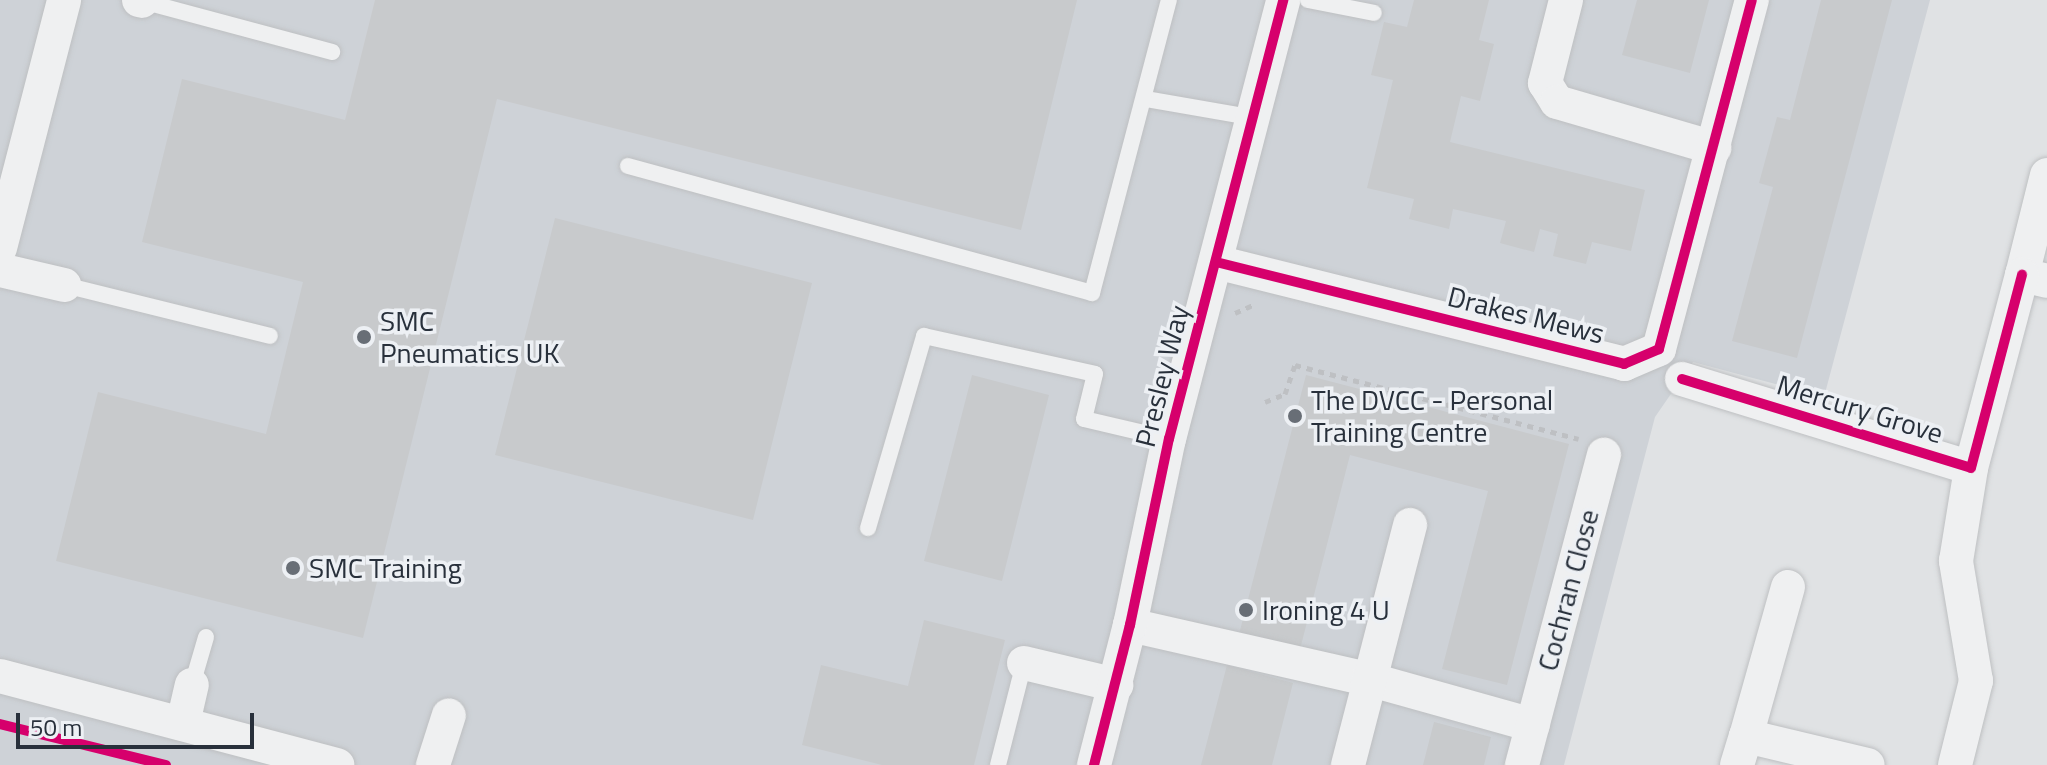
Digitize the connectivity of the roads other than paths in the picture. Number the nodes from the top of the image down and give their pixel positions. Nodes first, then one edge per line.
1 (64, 0) edge
2 (140, 0) edge
3 (1169, 0) edge
4 (1283, 0) edge
5 (1308, 0) edge
6 (1566, 0) edge
7 (1752, 0) edge
8 (1374, 13) dead end
9 (332, 52) dead end
10 (1146, 99) junction
11 (1255, 118) junction
12 (1714, 148) junction
13 (628, 166) dead end
14 (2047, 175) edge
15 (7, 196) edge
16 (0, 248) edge
17 (1216, 262) junction
18 (0, 270) edge
19 (2035, 278) edge
20 (64, 285) joint
21 (270, 336) dead end
22 (1682, 379) dead end
23 (1169, 439) junction
24 (1604, 455) road end
25 (1971, 468) junction
26 (1410, 525) dead end
27 (868, 528) dead end
28 (1788, 587) dead end
29 (1130, 625) junction
30 (206, 637) dead end
31 (1024, 663) joint
32 (0, 676) edge
33 (1368, 679) junction
34 (192, 685) joint
35 (1116, 685) junction
36 (449, 715) dead end
37 (183, 723) junction
38 (1533, 725) junction
39 (1741, 751) edge
40 (337, 765) edge
41 (433, 765) edge
42 (998, 765) edge
43 (1094, 765) edge
44 (1348, 765) edge
45 (1522, 765) edge
46 (1868, 765) edge
47 (1955, 765) edge

1 - 15 street
2 - 9 lane
3 - 10 lane
4 - 11 street, Presley Way
5 - 8 lane
6 - 12 street
7 - 12 street, Drakes Mews
10 - 11 lane
10 - 13 lane
11 - 17 street, Presley Way
12 - 17 street, Drakes Mews
14 - 19 street, Mercury Grove
15 - 16 street
17 - 23 street, Presley Way
18 - 20 street
19 - 25 street, Mercury Grove
20 - 21 lane
22 - 25 street, Mercury Grove
23 - 27 lane, Presley Way
23 - 29 street, Presley Way
24 - 38 street, Cochran Close
25 - 47 street, Mercury Grove
26 - 33 street
28 - 39 street
29 - 33 street
29 - 35 street, Presley Way
30 - 34 lane
31 - 35 street
31 - 42 lane
32 - 37 street
33 - 38 street
33 - 44 street
34 - 37 street
35 - 43 street, Presley Way
36 - 41 street
37 - 40 street
38 - 45 street, Cochran Close
39 - 46 street

